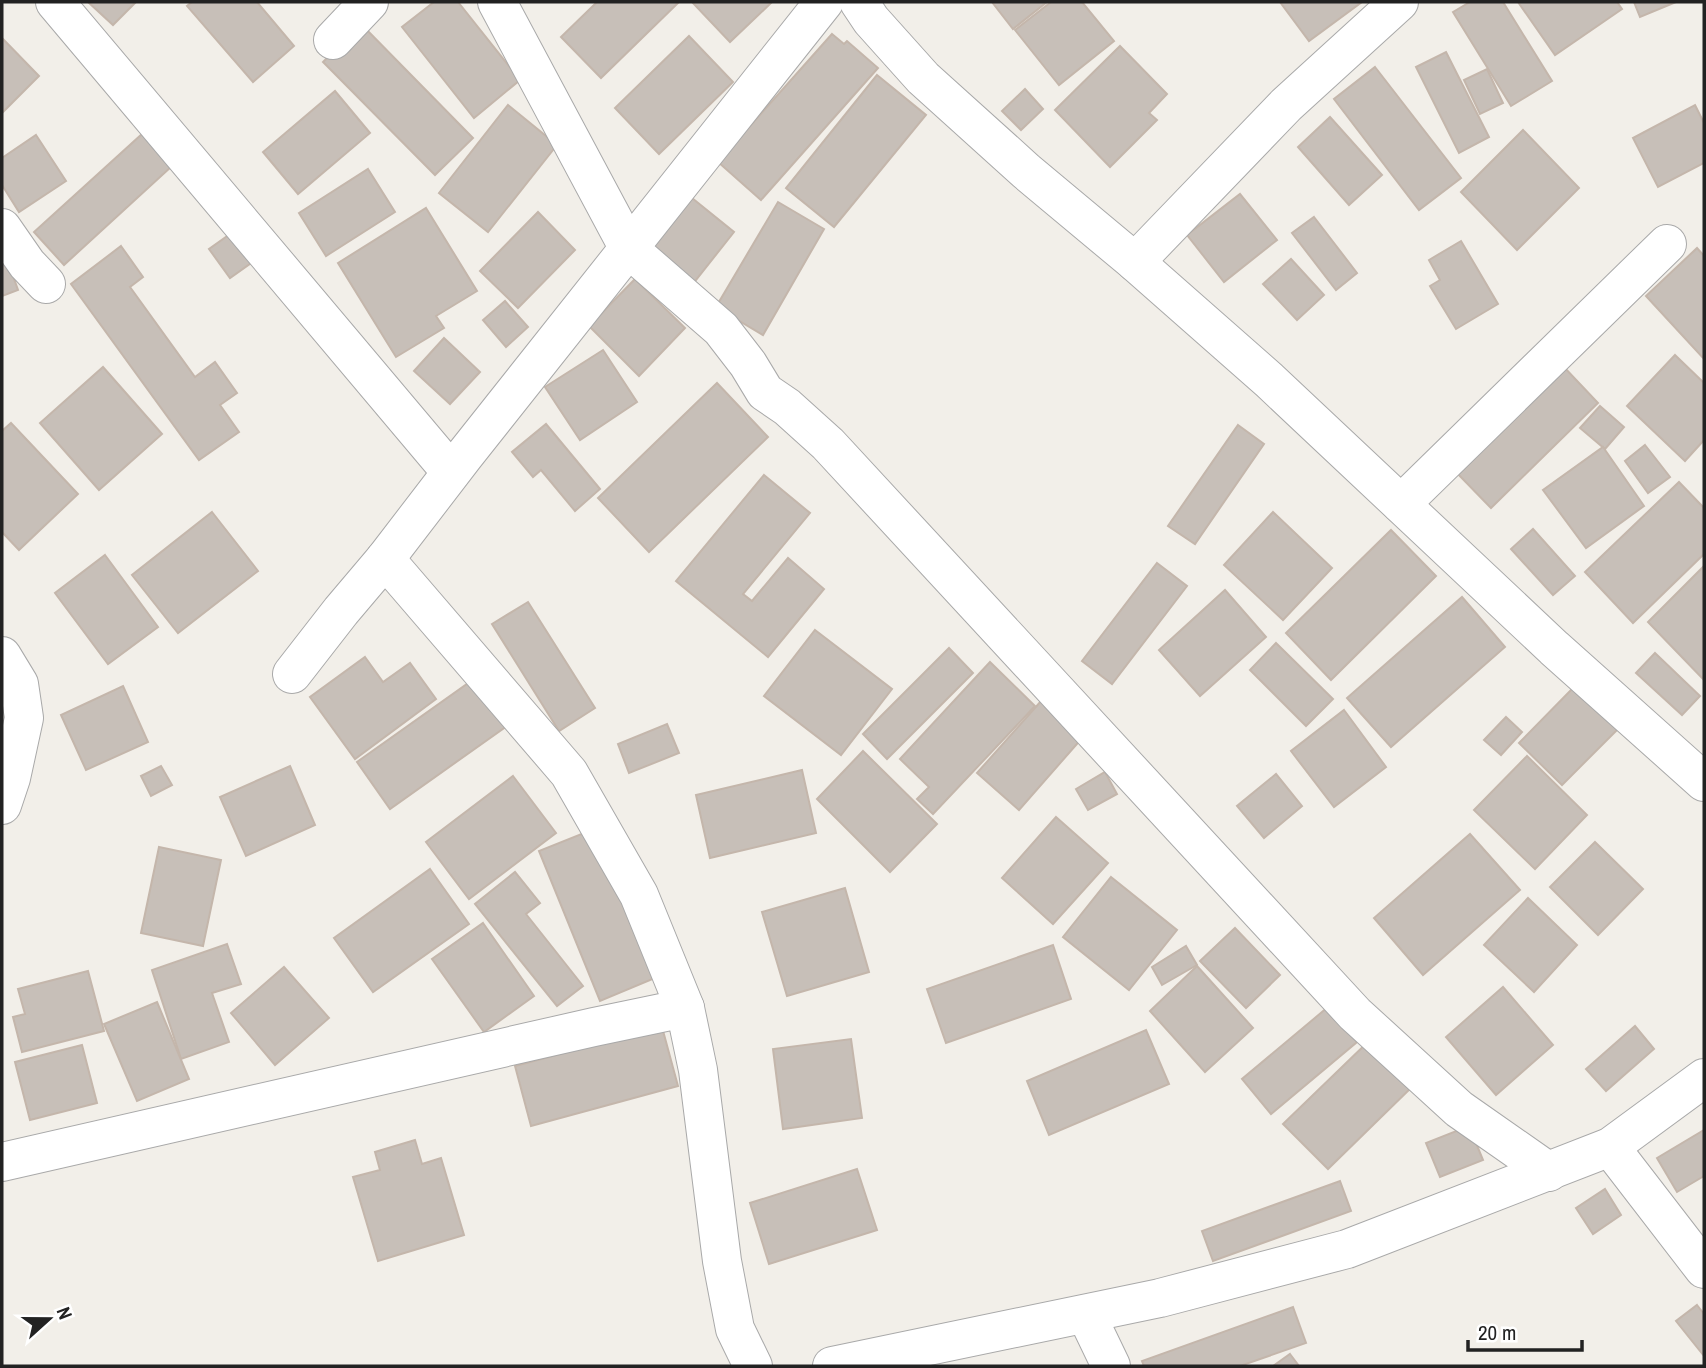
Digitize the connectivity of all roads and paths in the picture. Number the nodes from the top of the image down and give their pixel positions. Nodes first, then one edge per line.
1 (55, 2) edge
2 (369, 2) edge
3 (497, 2) edge
4 (824, 2) edge
5 (859, 2) edge
6 (1399, 2) edge
7 (333, 40) dead end
8 (2, 228) edge
9 (1667, 244) dead end
10 (629, 249) junction
11 (1135, 262) junction
12 (46, 284) dead end
13 (451, 472) junction
14 (1401, 504) junction
15 (385, 559) junction
16 (2, 656) edge
17 (292, 674) dead end
18 (1704, 782) edge
19 (2, 805) edge
20 (685, 1008) junction
21 (1704, 1078) edge
22 (1610, 1147) junction
23 (2, 1162) edge
24 (1549, 1172) junction
25 (1704, 1269) edge
26 (1086, 1314) junction
27 (753, 1366) edge
28 (832, 1366) edge
29 (1111, 1366) edge

1 - 13 street
2 - 7 street
3 - 10 street
4 - 10 street
5 - 11 street
6 - 11 street
8 - 12 street
9 - 14 street
10 - 13 street
10 - 24 street
11 - 14 street
13 - 15 street
14 - 18 street
15 - 17 street
15 - 20 street
16 - 19 street
20 - 23 street
20 - 27 street
21 - 22 street
22 - 24 street
22 - 25 street
24 - 26 street
26 - 28 street
26 - 29 street

